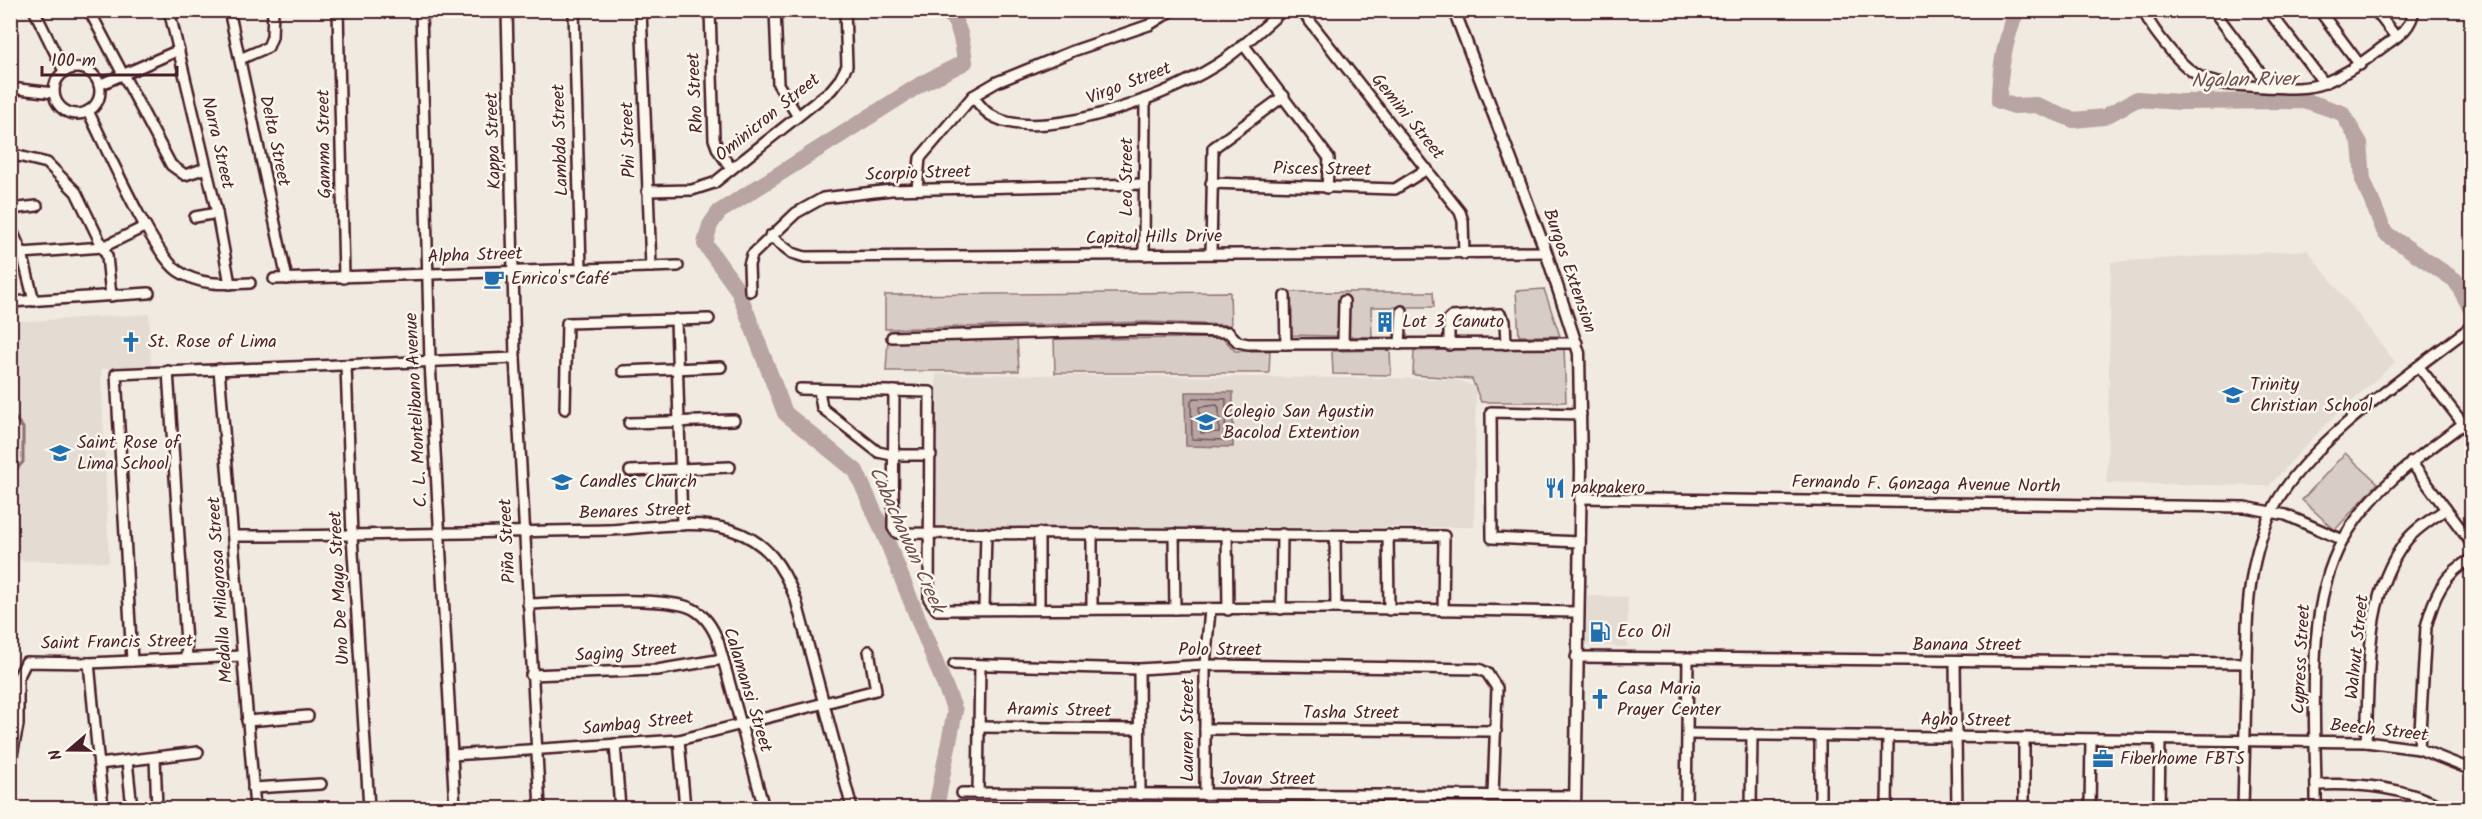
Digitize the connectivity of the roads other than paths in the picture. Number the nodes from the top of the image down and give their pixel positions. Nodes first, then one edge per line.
1 (34, 10) edge
2 (89, 10) edge
3 (169, 10) edge
4 (229, 10) edge
5 (273, 10) edge
6 (338, 10) edge
7 (421, 10) edge
8 (507, 10) edge
9 (574, 10) edge
10 (641, 10) edge
11 (710, 10) edge
12 (775, 10) edge
13 (845, 10) edge
14 (1173, 10) edge
15 (1283, 10) edge
16 (1301, 10) edge
17 (1454, 10) edge
18 (2144, 10) edge
19 (2213, 10) edge
20 (2268, 10) edge
21 (2319, 10) edge
22 (2375, 10) edge
23 (2414, 10) edge
24 (1158, 15) edge
25 (2396, 38) junction
26 (1243, 44) junction
27 (178, 50) junction
28 (240, 59) junction
29 (2360, 64) junction
30 (64, 71) junction
31 (124, 75) junction
32 (2324, 83) junction
33 (99, 85) junction
34 (2271, 87) junction
35 (10, 88) edge
36 (54, 93) junction
37 (973, 96) junction
38 (1284, 96) junction
39 (1145, 99) junction
40 (88, 111) junction
41 (797, 115) junction
42 (10, 154) edge
43 (206, 168) junction
44 (731, 168) junction
45 (1427, 169) junction
46 (1211, 183) junction
47 (1143, 184) junction
48 (1327, 188) junction
49 (917, 189) junction
50 (647, 191) junction
51 (37, 206) dead end
52 (10, 208) edge
53 (217, 213) junction
54 (195, 217) dead end
55 (10, 226) edge
56 (146, 226) junction
57 (770, 236) junction
58 (103, 247) junction
59 (1546, 252) junction
60 (22, 253) junction
61 (1211, 253) junction
62 (1464, 254) junction
63 (1144, 255) junction
64 (678, 266) dead end
65 (651, 267) junction
66 (581, 269) junction
67 (514, 271) junction
68 (428, 274) junction
69 (344, 278) junction
70 (274, 279) dead end
71 (287, 279) junction
72 (250, 283) dead end
73 (230, 284) junction
74 (750, 291) dead end
75 (149, 293) dead end
76 (111, 296) junction
77 (1285, 296) dead end
78 (34, 301) junction
79 (1344, 301) dead end
80 (10, 302) edge
81 (1402, 311) dead end
82 (676, 319) junction
83 (710, 319) dead end
84 (2471, 326) edge
85 (892, 337) dead end
86 (1343, 343) junction
87 (1577, 343) junction
88 (1286, 344) junction
89 (1400, 344) junction
90 (1506, 344) junction
91 (1449, 345) junction
92 (516, 358) junction
93 (430, 362) junction
94 (346, 365) junction
95 (722, 367) dead end
96 (2419, 367) junction
97 (219, 369) junction
98 (679, 369) junction
99 (168, 370) junction
100 (623, 371) dead end
101 (800, 389) dead end
102 (819, 390) junction
103 (894, 391) junction
104 (565, 409) dead end
105 (1581, 414) junction
106 (734, 420) dead end
107 (680, 421) junction
108 (629, 423) dead end
109 (2463, 424) junction
110 (2472, 435) edge
111 (931, 454) junction
112 (892, 455) junction
113 (2411, 462) junction
114 (730, 466) dead end
115 (681, 469) junction
116 (630, 471) dead end
117 (1580, 498) junction
118 (2446, 508) junction
119 (2272, 510) junction
120 (682, 525) junction
121 (524, 531) junction
122 (930, 533) junction
123 (986, 533) junction
124 (1039, 533) junction
125 (1092, 533) junction
126 (1174, 534) junction
127 (1227, 534) junction
128 (1282, 534) junction
129 (235, 536) junction
130 (352, 536) junction
131 (440, 536) junction
132 (1335, 536) junction
133 (1388, 536) junction
134 (2343, 540) junction
135 (1579, 542) junction
136 (2472, 543) edge
137 (2472, 559) edge
138 (528, 604) junction
139 (984, 608) junction
140 (1336, 608) junction
141 (1039, 609) junction
142 (1092, 609) junction
143 (1175, 609) junction
144 (1281, 609) junction
145 (1210, 610) junction
146 (1228, 610) junction
147 (1389, 610) junction
148 (1443, 611) junction
149 (1577, 612) junction
150 (868, 651) dead end
151 (242, 656) junction
152 (1576, 657) junction
153 (187, 658) junction
154 (1688, 658) junction
155 (723, 659) junction
156 (132, 661) junction
157 (1955, 662) junction
158 (89, 663) junction
159 (2246, 663) junction
160 (954, 664) dead end
161 (1205, 665) junction
162 (980, 666) junction
163 (1139, 669) junction
164 (531, 675) junction
165 (14, 692) edge
166 (825, 705) junction
167 (308, 716) dead end
168 (248, 721) junction
169 (742, 725) junction
170 (979, 727) junction
171 (1138, 729) junction
172 (1205, 729) junction
173 (1496, 731) junction
174 (1687, 734) junction
175 (1752, 734) junction
176 (1820, 736) junction
177 (1888, 737) junction
178 (1958, 737) junction
179 (2024, 738) junction
180 (2245, 739) junction
181 (679, 740) junction
182 (2091, 740) junction
183 (2160, 740) junction
184 (2315, 741) junction
185 (2366, 742) junction
186 (615, 744) junction
187 (536, 749) junction
188 (2419, 749) junction
189 (198, 752) dead end
190 (452, 755) junction
191 (155, 758) junction
192 (127, 760) junction
193 (99, 764) junction
194 (10, 765) edge
195 (2472, 770) edge
196 (321, 784) dead end
197 (2316, 785) junction
198 (253, 788) junction
199 (962, 793) dead end
200 (978, 793) junction
201 (1140, 795) junction
202 (1205, 795) junction
203 (1493, 795) junction
204 (1575, 796) junction
205 (103, 808) edge
206 (132, 808) edge
207 (157, 808) edge
208 (255, 808) edge
209 (369, 808) edge
210 (455, 808) edge
211 (540, 808) edge
212 (620, 808) edge
213 (685, 808) edge
214 (765, 808) edge
215 (852, 808) edge
216 (1575, 808) edge
217 (1686, 808) edge
218 (1751, 808) edge
219 (1820, 808) edge
220 (1887, 808) edge
221 (1957, 808) edge
222 (2024, 808) edge
223 (2090, 808) edge
224 (2159, 808) edge
225 (2243, 808) edge
226 (2316, 808) edge
227 (2445, 808) edge

1 - 30 street
2 - 31 street
3 - 27 street, Narra Street
4 - 28 street, Delta Street
5 - 28 street
6 - 69 street, Gamma Street
7 - 68 street, C. L. Montelibano Avenue
8 - 67 street, Kappa Street
9 - 66 street, Lambda Street
10 - 50 street, Phi Street
11 - 44 street, Rho Street
12 - 41 street
13 - 41 street, Ominicron Street
14 - 24 street
15 - 26 street, Virgo Street
16 - 45 street, Gemini Street
17 - 59 main road, Burgos Extension
18 - 34 street
19 - 34 street
20 - 32 street
21 - 29 street
22 - 25 street
23 - 25 street
24 - 37 street
25 - 29 street
26 - 38 street
26 - 39 street, Virgo Street
27 - 31 street
27 - 43 street, Narra Street
28 - 71 street, Delta Street
29 - 32 street
30 - 33 street
30 - 36 street
31 - 33 street
31 - 43 street
32 - 34 street
33 - 40 street
35 - 36 street
36 - 40 street
37 - 39 street, Virgo Street
37 - 49 street
38 - 46 street
38 - 48 street
39 - 47 street, Leo Street
40 - 56 street
41 - 44 street, Ominicron Street
42 - 58 street
43 - 53 street, Narra Street
44 - 50 street, Ominicron Street
45 - 48 street, Pisces Street
45 - 62 street, Gemini Street
46 - 48 street, Pisces Street
46 - 61 street
47 - 49 street, Scorpio Street
47 - 63 street, Leo Street
49 - 57 street, Scorpio Street
50 - 65 street, Phi Street
51 - 52 street
53 - 54 street
53 - 73 street, Narra Street
55 - 60 street
56 - 58 street
56 - 73 street
57 - 63 street, Capitol Hills Drive
57 - 74 street, Scorpio Street
58 - 60 street
58 - 76 street
59 - 62 street, Capitol Hills Drive
59 - 87 main road, Burgos Extension
60 - 78 street
61 - 62 street, Capitol Hills Drive
61 - 63 street, Capitol Hills Drive
64 - 65 street, Alpha Street
65 - 66 street, Alpha Street
66 - 67 street, Alpha Street
67 - 68 street, Alpha Street
67 - 92 street, Piña Street
68 - 69 street, Alpha Street
68 - 93 street, C. L. Montelibano Avenue
69 - 71 street, Alpha Street
70 - 71 street, Alpha Street
72 - 73 street
75 - 76 street
76 - 78 street
77 - 88 street
78 - 80 street
79 - 86 street
81 - 89 street
82 - 83 street
82 - 98 street
82 - 104 street
84 - 96 street
85 - 88 street
86 - 88 street
86 - 89 street
87 - 90 street
87 - 105 main road, Burgos Extension
89 - 91 street
90 - 91 street
90 - 91 street
92 - 93 street
92 - 121 street, Piña Street
93 - 94 street
93 - 131 street, C. L. Montelibano Avenue
94 - 97 street
94 - 130 street, Uno De Mayo Street
95 - 98 street
96 - 109 street
96 - 119 street
97 - 99 street
97 - 129 street, Medalla Milagrosa Street
98 - 100 street
98 - 107 street
99 - 153 street
99 - 156 street
101 - 102 street
102 - 103 street
102 - 112 street
103 - 111 street
103 - 112 street
105 - 117 main road, Burgos Extension
105 - 135 street
106 - 107 street
107 - 108 street
107 - 115 street
109 - 110 street
109 - 113 street, Cypress Street
111 - 112 street
111 - 122 street
112 - 122 street
113 - 118 street
113 - 134 street, Cypress Street
114 - 115 street
115 - 116 street
115 - 120 street
117 - 119 street, Fernando F. Gonzaga Avenue North
117 - 135 main road, Burgos Extension
118 - 136 street
118 - 185 street, Walnut Street
119 - 134 street
119 - 159 street
120 - 121 street, Benares Street
120 - 166 street, Benares Street
121 - 131 street, Benares Street
121 - 138 street, Piña Street
122 - 123 street
122 - 139 street
123 - 124 street
123 - 139 street
124 - 125 street
124 - 141 street
125 - 126 street
125 - 142 street
126 - 127 street
126 - 143 street
127 - 128 street
127 - 146 street
128 - 132 street
128 - 144 street
129 - 130 street, Benares Street
129 - 151 street, Medalla Milagrosa Street
130 - 131 street, Benares Street
130 - 209 street, Uno De Mayo Street
131 - 190 street, C. L. Montelibano Avenue
132 - 133 street
132 - 140 street
133 - 147 street
133 - 148 street
134 - 184 street, Cypress Street
135 - 149 main road, Burgos Extension
137 - 188 street
138 - 155 street, Calamansi Street
138 - 164 street, Piña Street
139 - 141 street
140 - 144 street
140 - 147 street
141 - 142 street
142 - 143 street
143 - 145 street
144 - 146 street
145 - 146 street
145 - 161 street, Lauren Street
147 - 148 street
148 - 149 street
149 - 152 main road, Burgos Extension
150 - 166 street, Sambag Street
151 - 153 street, Saint Francis Street
151 - 168 street, Medalla Milagrosa Street
152 - 154 street, Banana Street
152 - 204 main road, Burgos Extension
153 - 156 street, Saint Francis Street
154 - 157 street, Banana Street
154 - 174 street
155 - 164 street, Saging Street
155 - 169 street, Calamansi Street
156 - 158 street, Saint Francis Street
157 - 159 street, Banana Street
157 - 178 street
158 - 165 street, Saint Francis Street
158 - 193 street
159 - 180 street
160 - 162 street, Polo Street
161 - 163 street, Polo Street
161 - 172 street, Lauren Street
161 - 173 street, Polo Street
162 - 163 street, Polo Street
162 - 170 street
163 - 171 street
164 - 187 street, Piña Street
165 - 194 street, Saint Francis Street
166 - 169 street, Sambag Street
166 - 215 street, Benares Street
167 - 168 street
168 - 198 street, Medalla Milagrosa Street
169 - 181 street, Sambag Street
169 - 214 street, Calamansi Street
170 - 171 street, Aramis Street
170 - 200 street
171 - 201 street
172 - 173 street, Tasha Street
172 - 202 street, Lauren Street
173 - 203 street
174 - 175 street, Agho Street
174 - 217 street
175 - 176 street, Agho Street
175 - 218 street
176 - 177 street, Agho Street
176 - 219 street
177 - 178 street, Agho Street
177 - 220 street
178 - 179 street, Agho Street
178 - 221 street
179 - 182 street, Agho Street
179 - 222 street
180 - 183 street, Agho Street
180 - 184 street, Beech Street
180 - 225 street
181 - 186 street, Sambag Street
181 - 213 street
182 - 183 street, Agho Street
182 - 223 street
183 - 224 street
184 - 185 street, Beech Street
184 - 197 street, Cypress Street
185 - 188 street, Beech Street
186 - 187 street, Sambag Street
186 - 212 street
187 - 190 street, Sambag Street
187 - 211 street, Piña Street
188 - 195 street, Beech Street
189 - 191 street
190 - 210 street, C. L. Montelibano Avenue
191 - 192 street
191 - 207 street
192 - 193 street
192 - 206 street
193 - 205 street
196 - 198 street
197 - 226 street, Cypress Street
197 - 227 street
198 - 208 street, Medalla Milagrosa Street
199 - 200 street, Jovan Street
200 - 201 street, Jovan Street
201 - 202 street, Jovan Street
202 - 203 street, Jovan Street
203 - 204 street, Jovan Street
204 - 216 main road, Burgos Extension

